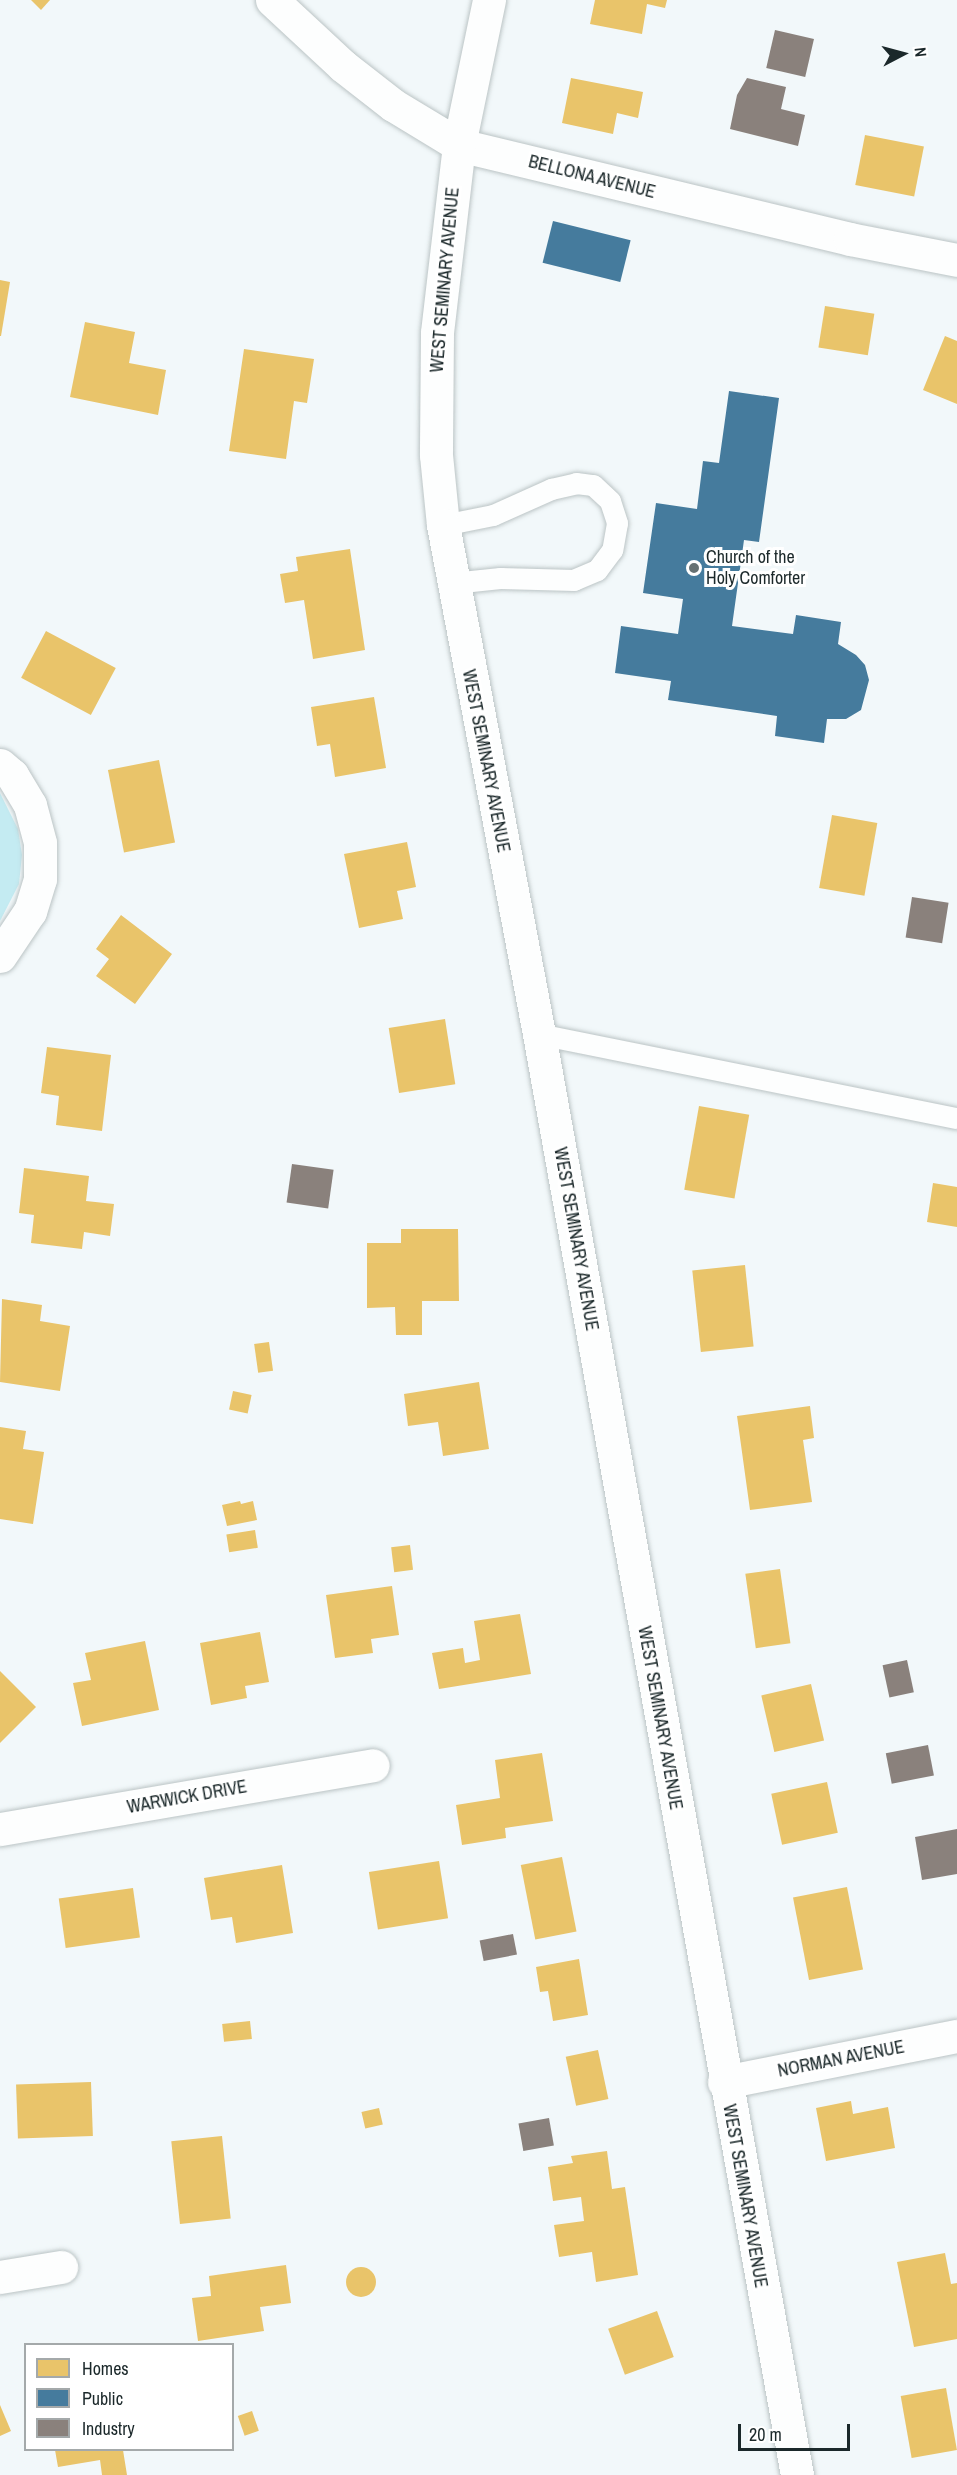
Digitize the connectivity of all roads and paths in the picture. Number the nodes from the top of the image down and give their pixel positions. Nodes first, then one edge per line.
1 (272, 0) edge
2 (489, 0) edge
3 (459, 145) junction
4 (957, 260) edge
5 (443, 525) junction
6 (452, 582) junction
7 (0, 765) edge
8 (0, 956) edge
9 (539, 1034) junction
10 (957, 1118) edge
11 (373, 1765) dead end
12 (0, 1829) edge
13 (957, 2036) edge
14 (724, 2082) junction
15 (61, 2267) dead end
16 (0, 2277) edge
17 (797, 2475) edge

1 - 3 main road, BELLONA AVENUE
2 - 3 main road, WEST SEMINARY AVENUE
3 - 4 main road, BELLONA AVENUE
3 - 5 main road, WEST SEMINARY AVENUE
5 - 6 main road, WEST SEMINARY AVENUE
5 - 6 lane
6 - 9 main road, WEST SEMINARY AVENUE
7 - 8 main road
9 - 10 lane
9 - 14 main road, WEST SEMINARY AVENUE
11 - 12 main road, WARWICK DRIVE
13 - 14 main road, NORMAN AVENUE
14 - 17 main road, WEST SEMINARY AVENUE
15 - 16 main road

